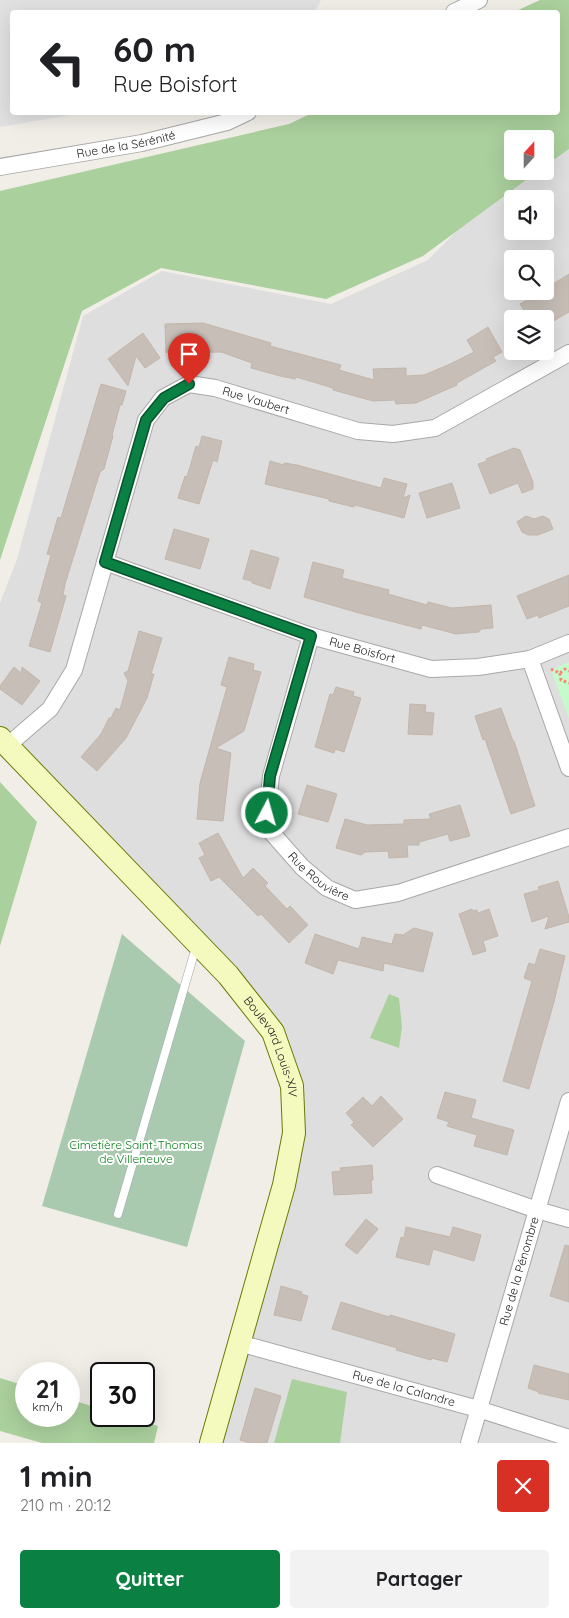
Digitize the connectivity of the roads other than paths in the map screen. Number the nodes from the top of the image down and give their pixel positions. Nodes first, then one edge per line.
1 (479, 0) edge
2 (458, 10) edge
3 (242, 115) edge
4 (0, 167) edge
5 (569, 353) edge
6 (105, 562) junction
7 (311, 636) junction
8 (569, 643) edge
9 (530, 660) junction
10 (3, 742) edge
11 (569, 768) edge
12 (569, 836) edge
13 (197, 943) junction
14 (569, 1101) edge
15 (437, 1175) dead end
16 (537, 1210) junction
17 (118, 1214) dead end
18 (569, 1219) edge
19 (239, 1342) junction
20 (478, 1409) junction
21 (569, 1438) edge
22 (211, 1443) edge
23 (469, 1443) edge

1 - 2 street
3 - 4 street, Rue de la Sérénité
5 - 6 street, Rue Vaubert
6 - 7 street, Rue Boisfort
6 - 10 street, Rue Vaubert
7 - 9 street, Rue Boisfort
7 - 12 street, Rue Rouvière
8 - 9 street, Rue Boisfort
9 - 11 street
10 - 13 main road, Boulevard Louis-XIV
13 - 17 lane
13 - 19 main road, Boulevard Louis-XIV
14 - 16 street, Rue de la Pénombre
15 - 16 street
16 - 18 street
16 - 20 street, Rue de la Pénombre
19 - 20 street, Rue de la Calandre
19 - 22 main road, Boulevard Louis-XIV
20 - 21 street, Rue de la Calandre
20 - 23 street, Rue de la Pénombre

